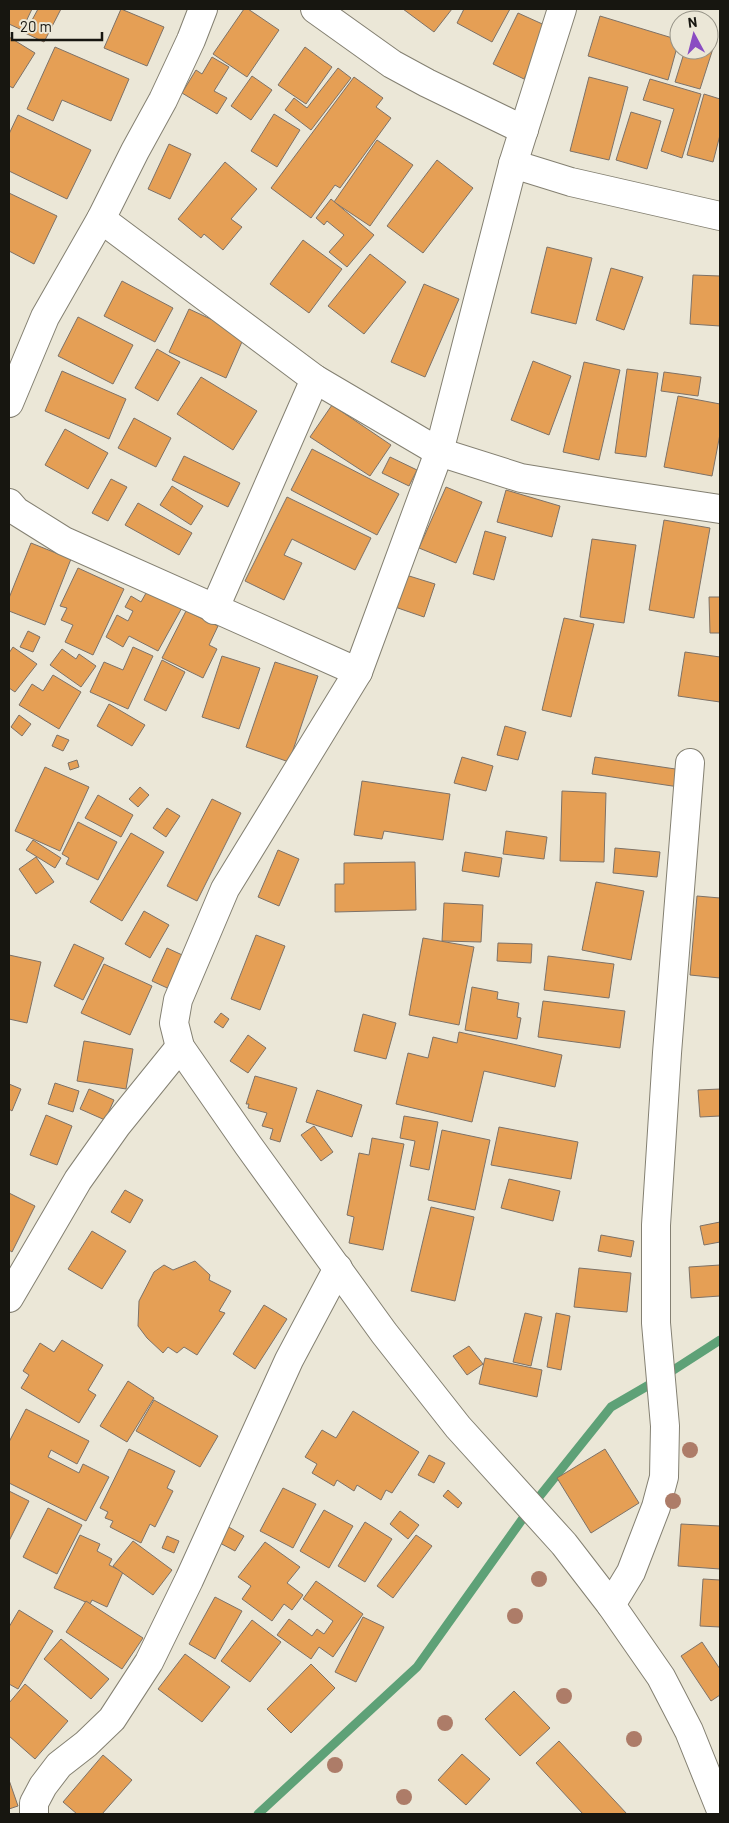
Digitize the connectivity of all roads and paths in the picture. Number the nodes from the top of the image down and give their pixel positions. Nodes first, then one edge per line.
1 (203, 9) edge
2 (315, 9) edge
3 (562, 9) edge
4 (524, 130) junction
5 (514, 164) junction
6 (720, 216) edge
7 (101, 219) junction
8 (315, 379) junction
9 (9, 403) edge
10 (439, 452) junction
11 (9, 503) edge
12 (720, 509) edge
13 (214, 610) junction
14 (358, 672) junction
15 (690, 763) dead end
16 (180, 1046) junction
17 (338, 1268) junction
18 (9, 1298) edge
19 (611, 1605) junction
20 (720, 1808) edge
21 (34, 1814) edge

1 - 7 street
2 - 4 street
3 - 4 street
4 - 5 street
5 - 6 street
5 - 10 street
7 - 8 street
7 - 9 street
8 - 10 street
8 - 13 street
10 - 12 street
10 - 14 street
11 - 13 street
13 - 14 street
14 - 16 street
15 - 19 street
16 - 17 street
16 - 18 street
17 - 19 street
17 - 21 street
19 - 20 street

